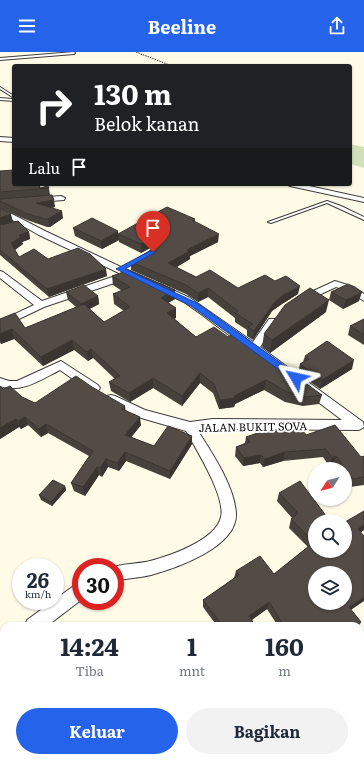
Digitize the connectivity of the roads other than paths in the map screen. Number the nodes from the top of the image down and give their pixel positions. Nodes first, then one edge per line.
1 (74, 53) edge
2 (0, 59) edge
3 (0, 88) edge
4 (12, 97) edge
5 (0, 99) edge
6 (12, 99) edge
7 (0, 139) edge
8 (12, 140) edge
9 (299, 186) edge
10 (61, 198) dead end
11 (364, 200) edge
12 (26, 201) edge
13 (0, 210) edge
14 (364, 220) edge
15 (270, 222) dead end
16 (23, 223) junction
17 (12, 227) edge
18 (125, 270) junction
19 (0, 274) edge
20 (364, 298) edge
21 (295, 303) edge
22 (41, 305) junction
23 (281, 311) edge
24 (0, 325) edge
25 (254, 348) junction
26 (0, 382) edge
27 (361, 425) edge
28 (190, 427) junction
29 (124, 572) edge
30 (72, 597) edge
31 (38, 622) edge

1 - 2 lane
3 - 4 lane
5 - 6 lane
7 - 8 street
9 - 11 street
10 - 12 street
13 - 16 street
14 - 15 lane
16 - 17 street
16 - 18 street
18 - 22 street
18 - 25 street
19 - 22 street
20 - 21 street
22 - 24 street
23 - 25 street
25 - 27 street
26 - 28 street, JALAN BUKIT SOVA
27 - 28 street, JALAN BUKIT SOVA
28 - 29 street
30 - 31 street

